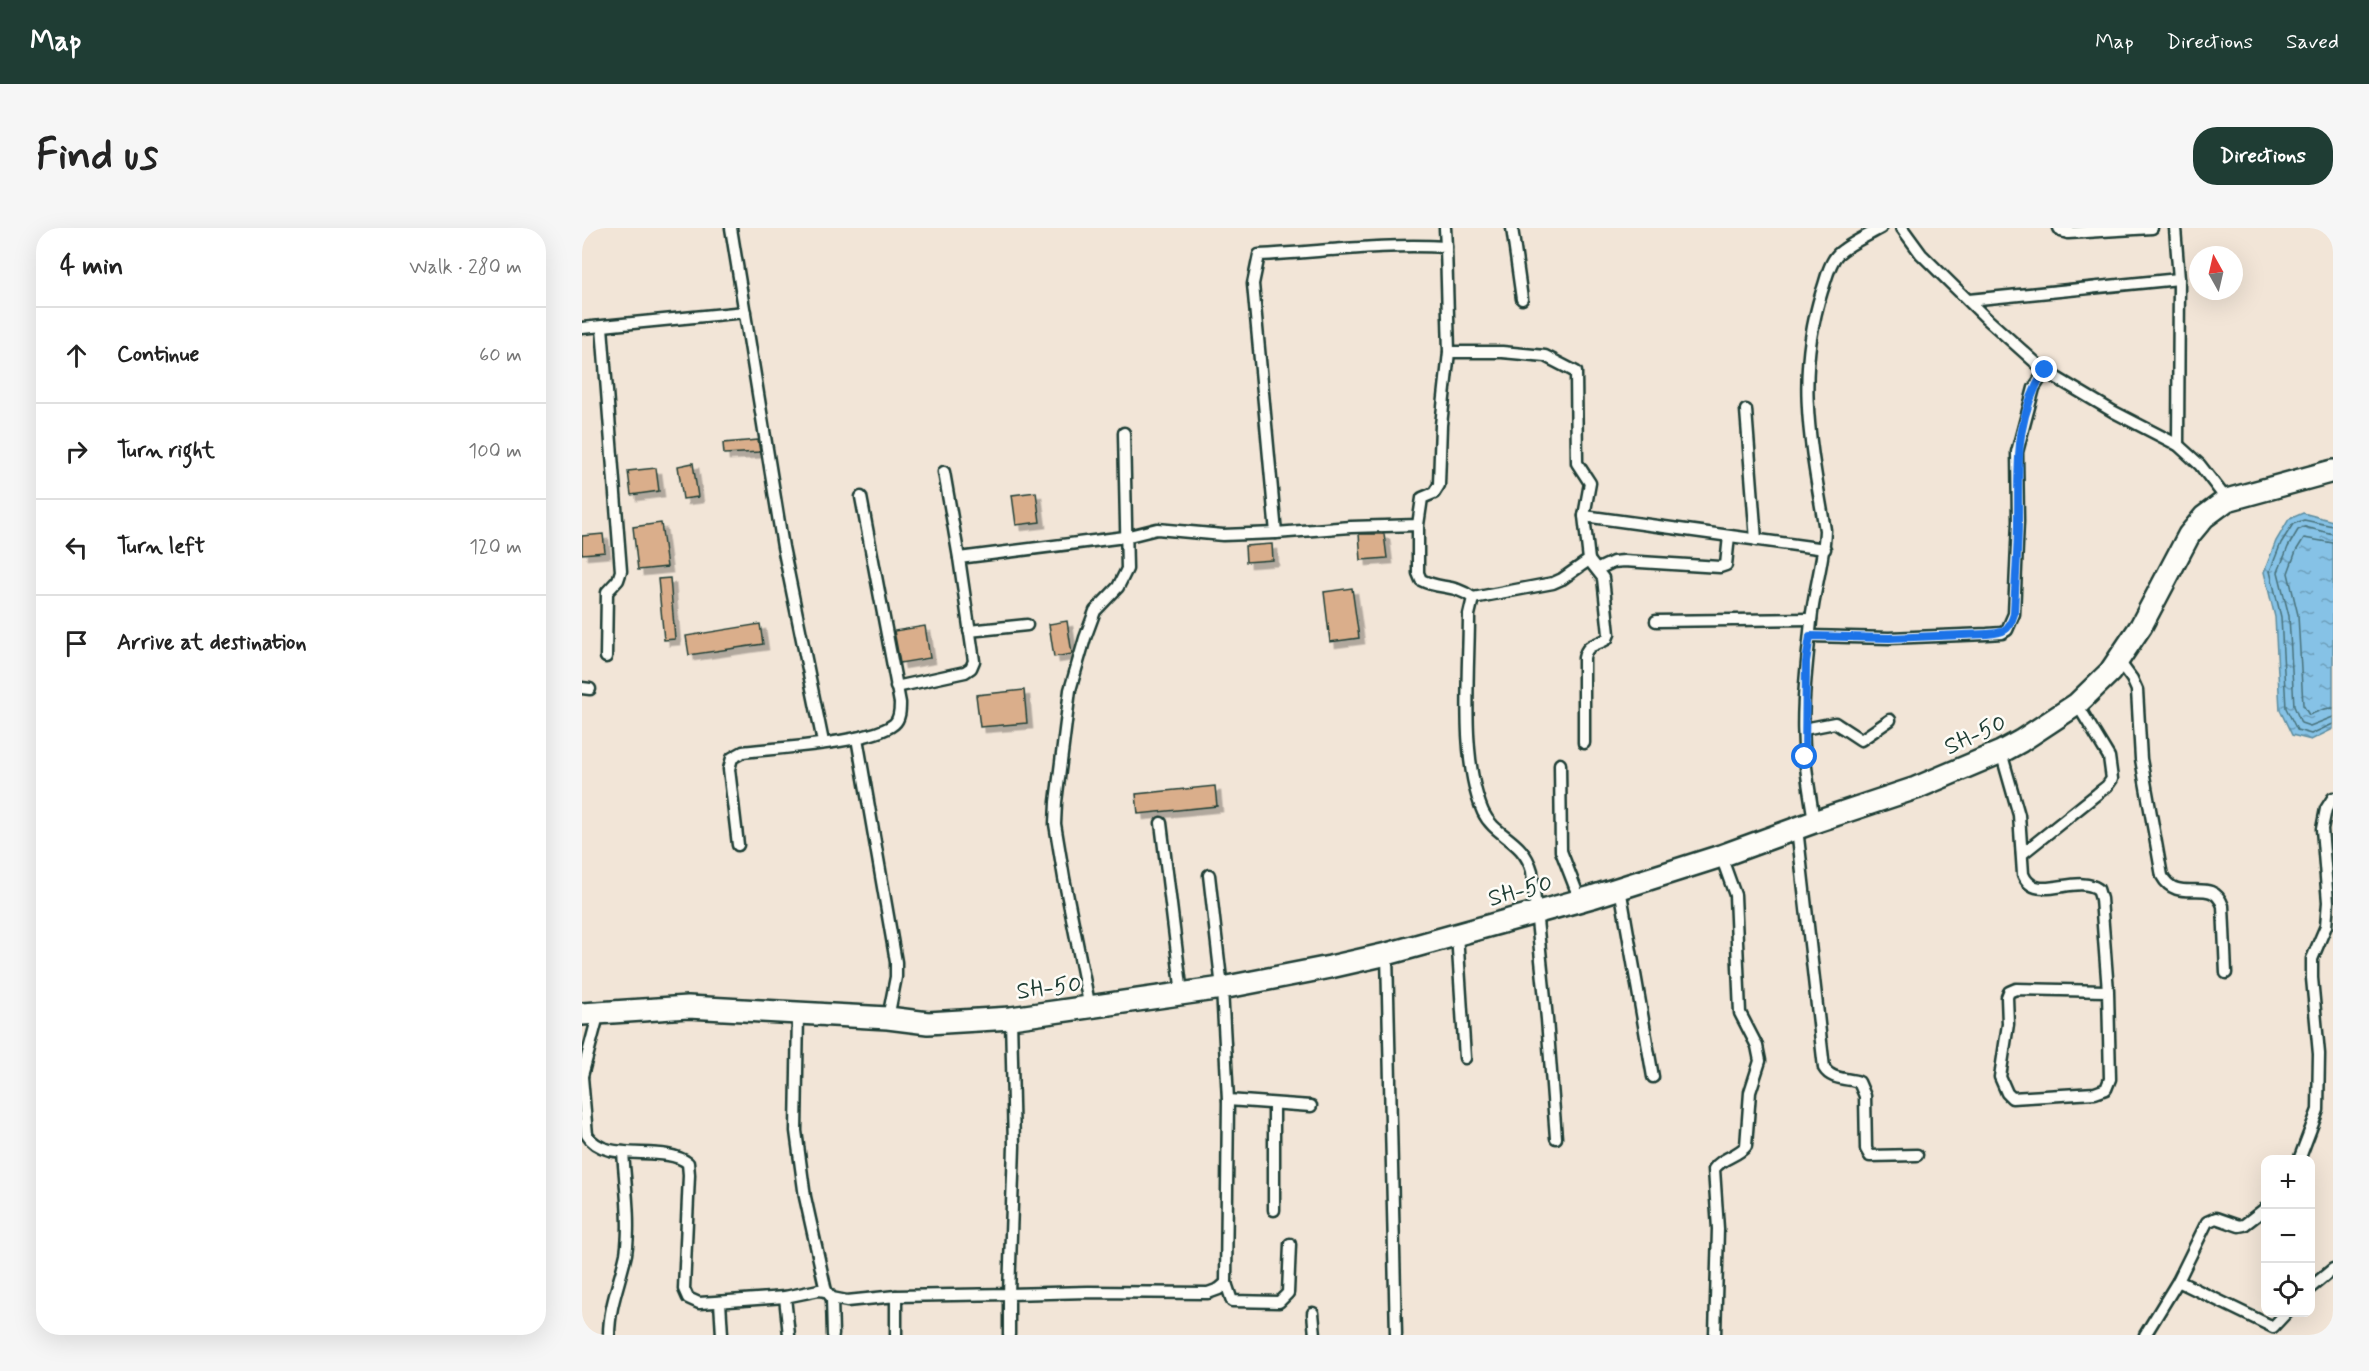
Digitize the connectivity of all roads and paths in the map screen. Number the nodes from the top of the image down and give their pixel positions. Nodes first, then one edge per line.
1 (731, 228) edge
2 (1445, 228) edge
3 (1512, 228) edge
4 (1881, 228) edge
5 (1902, 228) edge
6 (2060, 228) edge
7 (2152, 228) edge
8 (2175, 228) edge
9 (1446, 247) junction
10 (2179, 279) junction
11 (1522, 299) dead end
12 (1969, 300) junction
13 (745, 312) junction
14 (602, 327) junction
15 (582, 328) edge
16 (1449, 352) junction
17 (2045, 370) junction
18 (1746, 410) dead end
19 (1124, 433) dead end
20 (2178, 445) junction
21 (2333, 471) edge
22 (944, 472) dead end
23 (861, 497) dead end
24 (2227, 500) junction
25 (1584, 516) junction
26 (1418, 525) junction
27 (1276, 532) junction
28 (1729, 536) junction
29 (1125, 537) junction
30 (1756, 540) junction
31 (1825, 549) junction
32 (959, 558) junction
33 (1589, 560) junction
34 (1598, 569) junction
35 (1473, 598) junction
36 (1811, 619) junction
37 (1656, 621) dead end
38 (1028, 625) dead end
39 (969, 632) junction
40 (1810, 636) junction
41 (606, 657) dead end
42 (2118, 660) junction
43 (896, 687) junction
44 (2078, 704) junction
45 (1890, 720) dead end
46 (1804, 729) junction
47 (857, 738) junction
48 (823, 742) junction
49 (1584, 743) dead end
50 (2001, 752) junction
51 (1560, 764) dead end
52 (2333, 798) edge
53 (1161, 823) dead end
54 (1806, 825) junction
55 (738, 845) dead end
56 (2022, 854) junction
57 (1721, 856) junction
58 (1209, 875) dead end
59 (1620, 888) junction
60 (1580, 900) junction
61 (1537, 911) junction
62 (1457, 934) junction
63 (1387, 954) junction
64 (2226, 973) dead end
65 (1222, 988) junction
66 (2108, 991) junction
67 (1182, 994) junction
68 (1090, 1008) junction
69 (590, 1013) edge
70 (798, 1013) junction
71 (888, 1018) junction
72 (1011, 1018) junction
73 (1465, 1058) dead end
74 (582, 1076) edge
75 (1653, 1077) dead end
76 (1228, 1100) junction
77 (1274, 1104) junction
78 (1311, 1106) dead end
79 (1556, 1138) dead end
80 (623, 1152) junction
81 (1917, 1155) dead end
82 (2302, 1155) edge
83 (2264, 1209) edge
84 (1274, 1210) dead end
85 (1290, 1244) dead end
86 (2333, 1269) edge
87 (2178, 1281) junction
88 (1226, 1283) junction
89 (2315, 1284) edge
90 (829, 1294) junction
91 (1010, 1294) junction
92 (896, 1296) junction
93 (785, 1297) junction
94 (720, 1302) junction
95 (1313, 1313) dead end
96 (2283, 1317) edge
97 (2270, 1331) edge
98 (609, 1335) edge
99 (722, 1335) edge
100 (789, 1335) edge
101 (833, 1335) edge
102 (896, 1335) edge
103 (1009, 1335) edge
104 (1315, 1335) edge
105 (1396, 1335) edge
106 (1715, 1335) edge
107 (2145, 1335) edge

1 - 13 street
2 - 9 street
3 - 11 street
4 - 31 street
5 - 12 street
6 - 7 street
8 - 10 street
9 - 16 street
9 - 27 street
10 - 12 street
10 - 20 street
12 - 17 street
13 - 14 street
13 - 48 street
14 - 15 street
14 - 41 street
16 - 25 street
16 - 26 street
17 - 20 street
17 - 40 street
18 - 30 street
19 - 29 street
20 - 24 street
21 - 24 highway, SH-50
22 - 32 street
23 - 43 street
24 - 42 highway, SH-50
25 - 28 street
25 - 33 street
26 - 27 street
26 - 35 street
27 - 29 street
28 - 30 street
28 - 34 street
29 - 32 street
29 - 68 street
30 - 31 street
31 - 36 street
32 - 39 street
33 - 34 street
33 - 35 street
34 - 49 street
35 - 61 street
36 - 37 street
36 - 40 street
38 - 39 street
39 - 43 street
40 - 46 street
42 - 44 highway, SH-50
42 - 64 street
43 - 47 street
44 - 50 highway, SH-50
44 - 56 street
45 - 46 street
46 - 54 street
47 - 48 street
47 - 71 street
48 - 55 street
50 - 54 highway, SH-50
50 - 56 street
51 - 60 street
52 - 82 street
53 - 67 street
54 - 57 highway, SH-50
54 - 81 street
56 - 66 street
57 - 59 highway, SH-50
57 - 106 street
58 - 65 street
59 - 60 highway, SH-50
59 - 75 street
60 - 61 highway, SH-50
61 - 62 highway, SH-50
61 - 79 street
62 - 63 highway, SH-50
62 - 73 street
63 - 65 highway, SH-50
63 - 105 street
65 - 67 highway, SH-50
65 - 76 street
66 - 66 street
67 - 68 highway, SH-50
68 - 72 highway, SH-50
69 - 70 highway, SH-50
69 - 74 street
70 - 71 highway, SH-50
70 - 90 street
71 - 72 highway, SH-50
72 - 91 street
74 - 80 street
76 - 77 street
76 - 88 street
77 - 78 street
77 - 84 street
80 - 94 street
80 - 98 street
83 - 87 street
85 - 88 street
86 - 89 street
87 - 97 street
87 - 107 street
88 - 91 street
90 - 92 street
90 - 93 street
90 - 101 street
91 - 92 street
91 - 103 street
92 - 102 street
93 - 94 street
93 - 100 street
94 - 99 street
95 - 104 street
96 - 97 street

